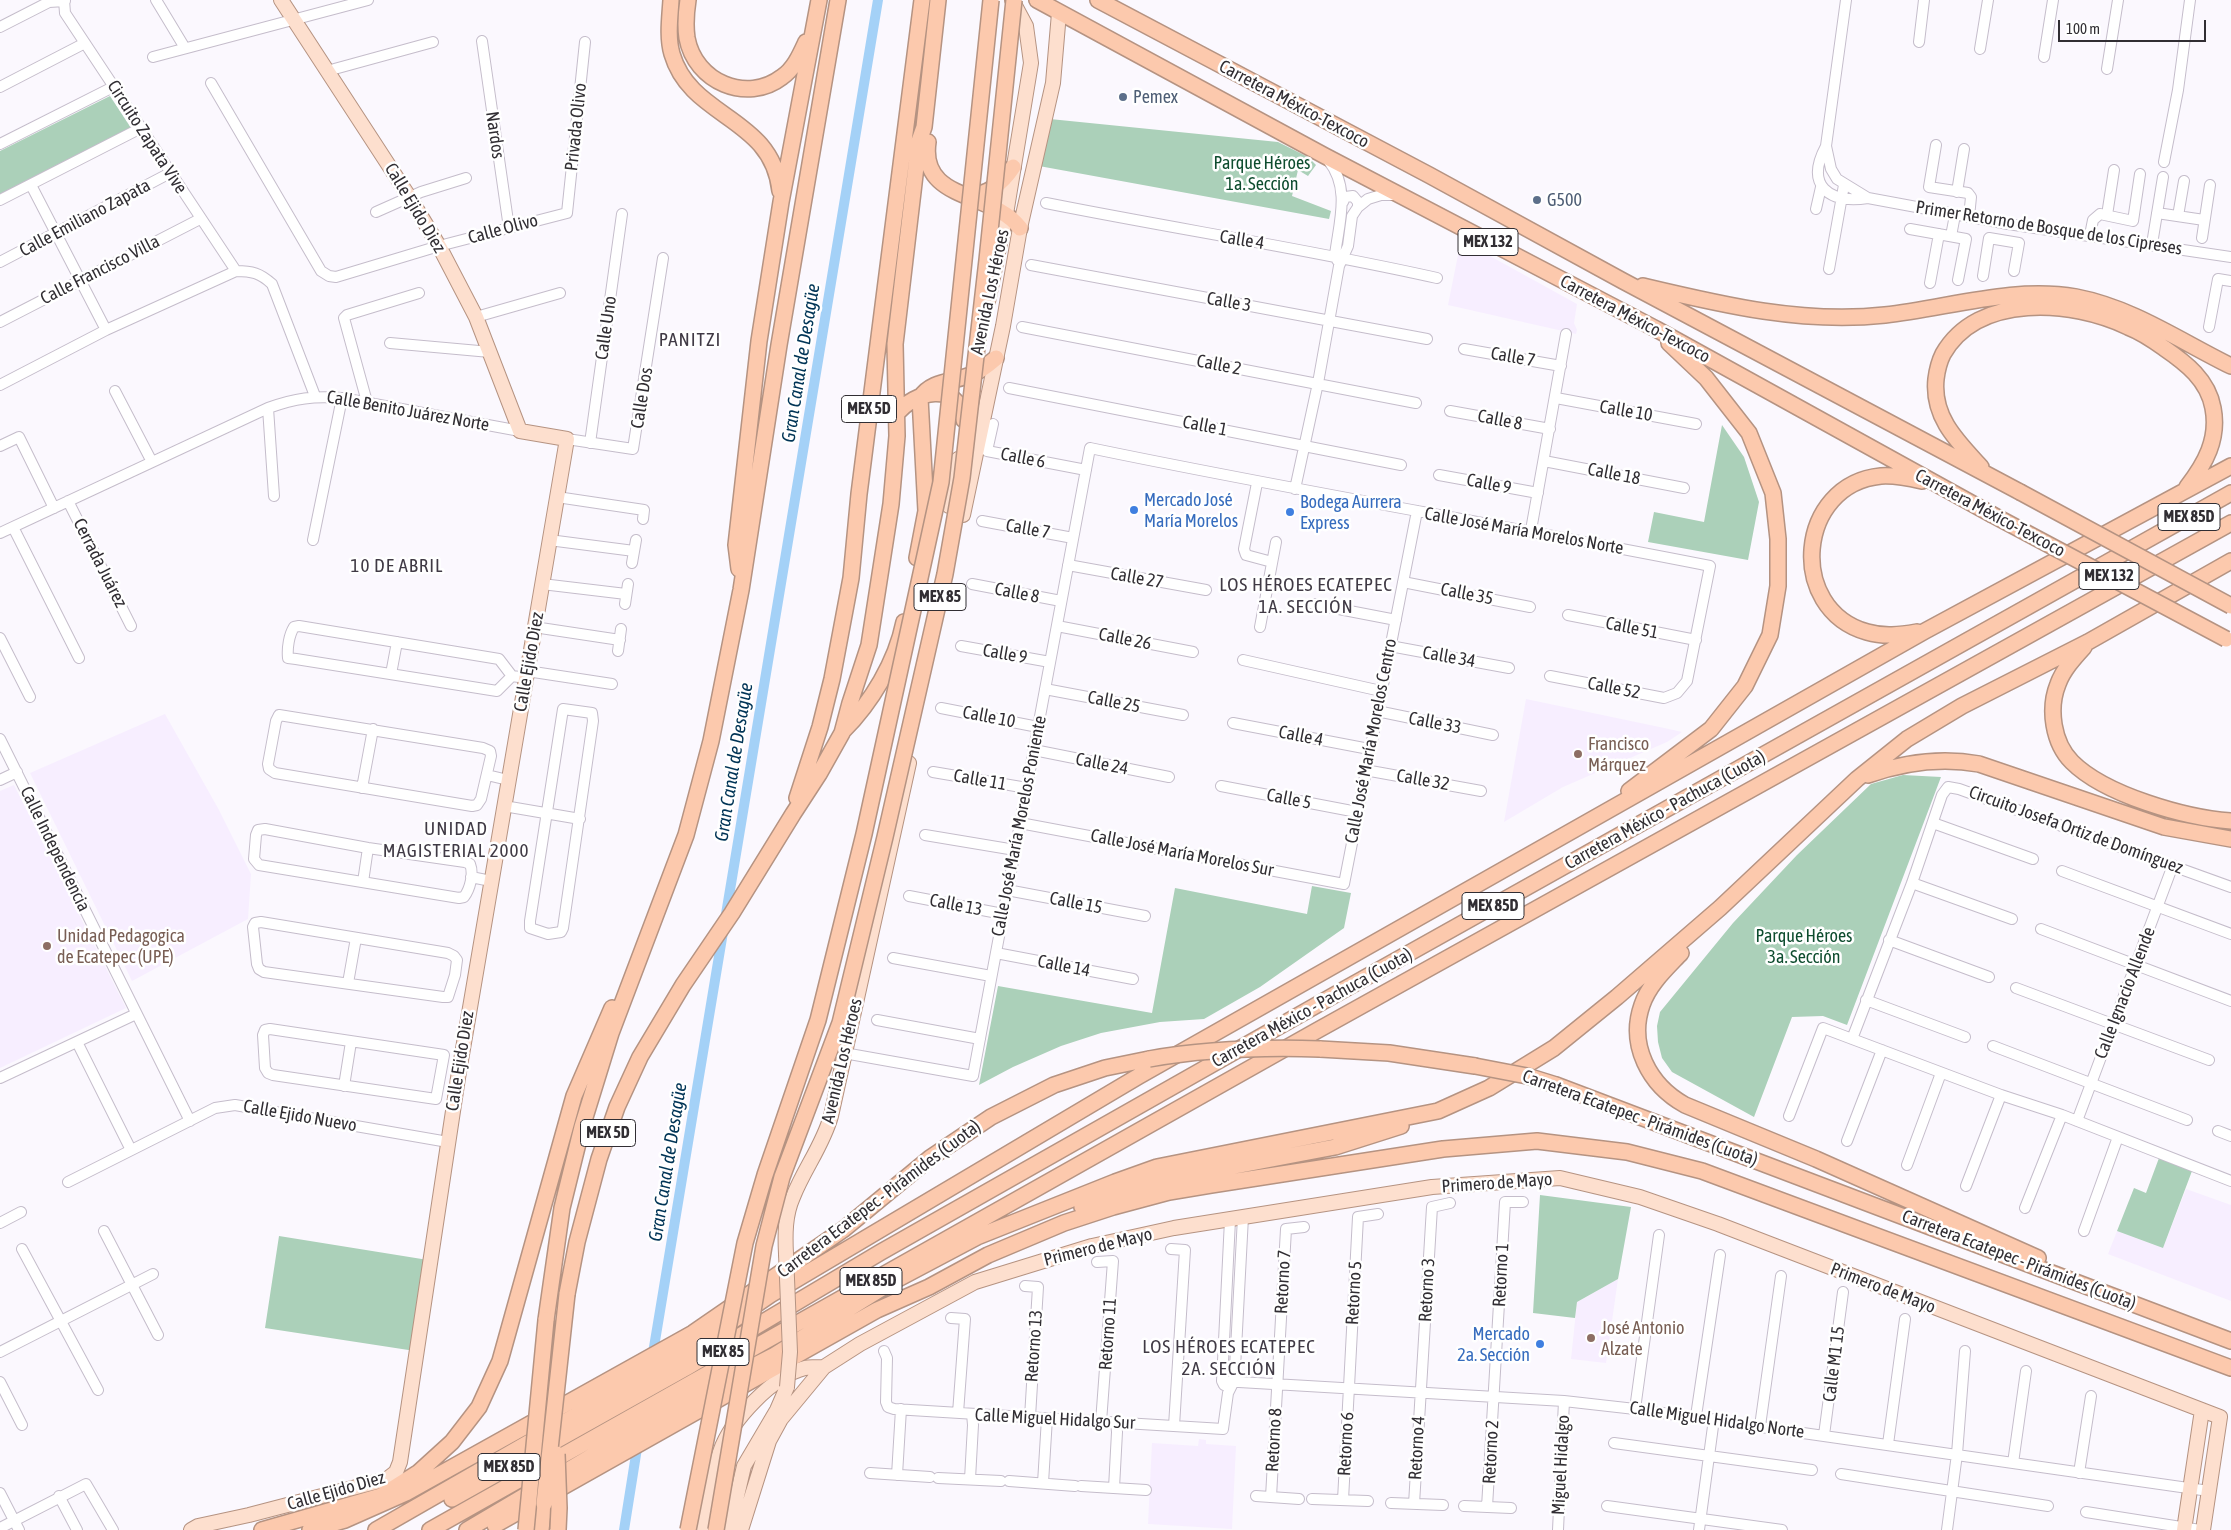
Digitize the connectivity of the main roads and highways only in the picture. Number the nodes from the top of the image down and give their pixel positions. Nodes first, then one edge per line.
1 (282, 0) edge
2 (671, 0) edge
3 (688, 0) edge
4 (819, 0) edge
5 (838, 0) edge
6 (922, 0) edge
7 (938, 0) edge
8 (991, 0) edge
9 (1013, 0) edge
10 (1037, 0) edge
11 (1098, 0) edge
12 (1059, 13) junction
13 (814, 28) junction
14 (924, 127) junction
15 (1013, 167) junction
16 (963, 195) junction
17 (782, 202) junction
18 (1006, 214) junction
19 (1020, 228) junction
20 (1622, 281) junction
21 (1656, 329) junction
22 (996, 358) junction
23 (2231, 366) edge
24 (973, 374) junction
25 (920, 398) junction
26 (900, 410) junction
27 (964, 420) junction
28 (920, 425) junction
29 (520, 431) joint
30 (567, 439) joint
31 (2231, 466) edge
32 (1988, 475) junction
33 (1938, 485) junction
34 (2182, 494) junction
35 (2231, 494) edge
36 (2231, 523) edge
37 (2231, 561) edge
38 (949, 587) junction
39 (741, 590) junction
40 (2231, 606) edge
41 (1926, 631) junction
42 (2229, 640) edge
43 (2088, 642) junction
44 (842, 732) junction
45 (1857, 779) junction
46 (792, 814) junction
47 (2231, 821) edge
48 (1577, 830) junction
49 (2231, 838) edge
50 (1720, 908) junction
51 (649, 932) junction
52 (1437, 1112) junction
53 (2068, 1279) junction
54 (876, 1310) junction
55 (2231, 1341) edge
56 (824, 1367) junction
57 (2231, 1368) edge
58 (555, 1404) junction
59 (736, 1408) junction
60 (2202, 1410) junction
61 (2196, 1449) junction
62 (2215, 1452) junction
63 (511, 1516) junction
64 (526, 1529) edge
65 (732, 1529) edge
66 (2184, 1529) edge
67 (190, 1530) edge
68 (262, 1530) edge
69 (310, 1530) edge
70 (376, 1530) edge
71 (397, 1530) edge
72 (430, 1530) edge
73 (467, 1530) edge
74 (485, 1530) edge
75 (493, 1530) edge
76 (541, 1530) edge
77 (558, 1530) edge
78 (688, 1530) edge
79 (701, 1530) edge
80 (716, 1530) edge
81 (2202, 1530) edge

1 - 29 main road, Calle Ejido Diez
2 - 17 highway
3 - 13 highway
4 - 13 highway
5 - 39 highway, MEX 5D
6 - 46 highway, MEX 5D
7 - 14 highway
8 - 78 highway, MEX 85, bridge
9 - 15 main road, Avenida Los Héroes
9 - 59 highway, MEX 85, bridge
10 - 12 highway, Carretera México-Texcoco / MEX 132
11 - 20 highway, Carretera México-Texcoco / MEX 132
12 - 19 main road, Avenida Los Héroes
12 - 21 highway, Carretera México-Texcoco / MEX 132
13 - 17 highway
14 - 16 highway
14 - 26 highway
15 - 16 highway
15 - 18 main road, Avenida Los Héroes
16 - 18 highway
17 - 39 highway
18 - 19 highway
18 - 24 main road, Avenida Los Héroes
19 - 22 main road, Avenida Los Héroes
20 - 23 highway
20 - 32 highway, Carretera México-Texcoco / MEX 132
21 - 33 highway, Carretera México-Texcoco / MEX 132
21 - 48 highway
22 - 24 highway
22 - 38 main road, Avenida Los Héroes
24 - 25 highway
24 - 27 main road, Avenida Los Héroes
25 - 26 highway
25 - 27 highway
25 - 28 highway
26 - 28 highway
26 - 44 highway
27 - 38 main road, Avenida Los Héroes
28 - 44 highway
29 - 30 main road, Calle Benito Juárez Norte
30 - 67 main road, Calle Ejido Diez
31 - 34 highway
32 - 34 highway
32 - 40 highway, Carretera México-Texcoco / MEX 132, bridge
33 - 41 highway
33 - 42 highway, Carretera México-Texcoco / MEX 132, bridge
34 - 41 highway
35 - 71 highway, Carretera México - Pachuca (Cuota) / MEX 85D
36 - 72 highway, Carretera México - Pachuca (Cuota) / MEX 85D
37 - 43 highway
38 - 65 main road, Avenida Los Héroes, bridge
39 - 51 highway, MEX 5D
41 - 48 highway
43 - 45 highway
43 - 47 highway
44 - 46 highway
45 - 49 highway
45 - 50 highway
46 - 58 highway, MEX 5D, bridge
48 - 70 highway
50 - 52 highway
50 - 53 highway
51 - 64 highway, MEX 5D, bridge
51 - 68 highway
52 - 54 highway
52 - 73 highway
53 - 55 highway, Carretera Ecatepec - Pirámides (Cuota)
53 - 69 highway, Carretera Ecatepec - Pirámides (Cuota), bridge
54 - 57 highway, Carretera Ecatepec - Pirámides (Cuota)
54 - 63 highway, Carretera Ecatepec - Pirámides (Cuota)
56 - 60 main road, Primero de Mayo
56 - 65 main road, Primero de Mayo
56 - 79 main road, Primero de Mayo
58 - 76 highway, MEX 5D, bridge
58 - 77 highway, bridge
59 - 65 highway, bridge
59 - 80 highway, MEX 85, bridge
60 - 61 main road
60 - 62 main road, Primero de Mayo
61 - 62 main road
61 - 66 main road
62 - 81 main road
63 - 74 highway, Carretera Ecatepec - Pirámides (Cuota)
63 - 75 highway

